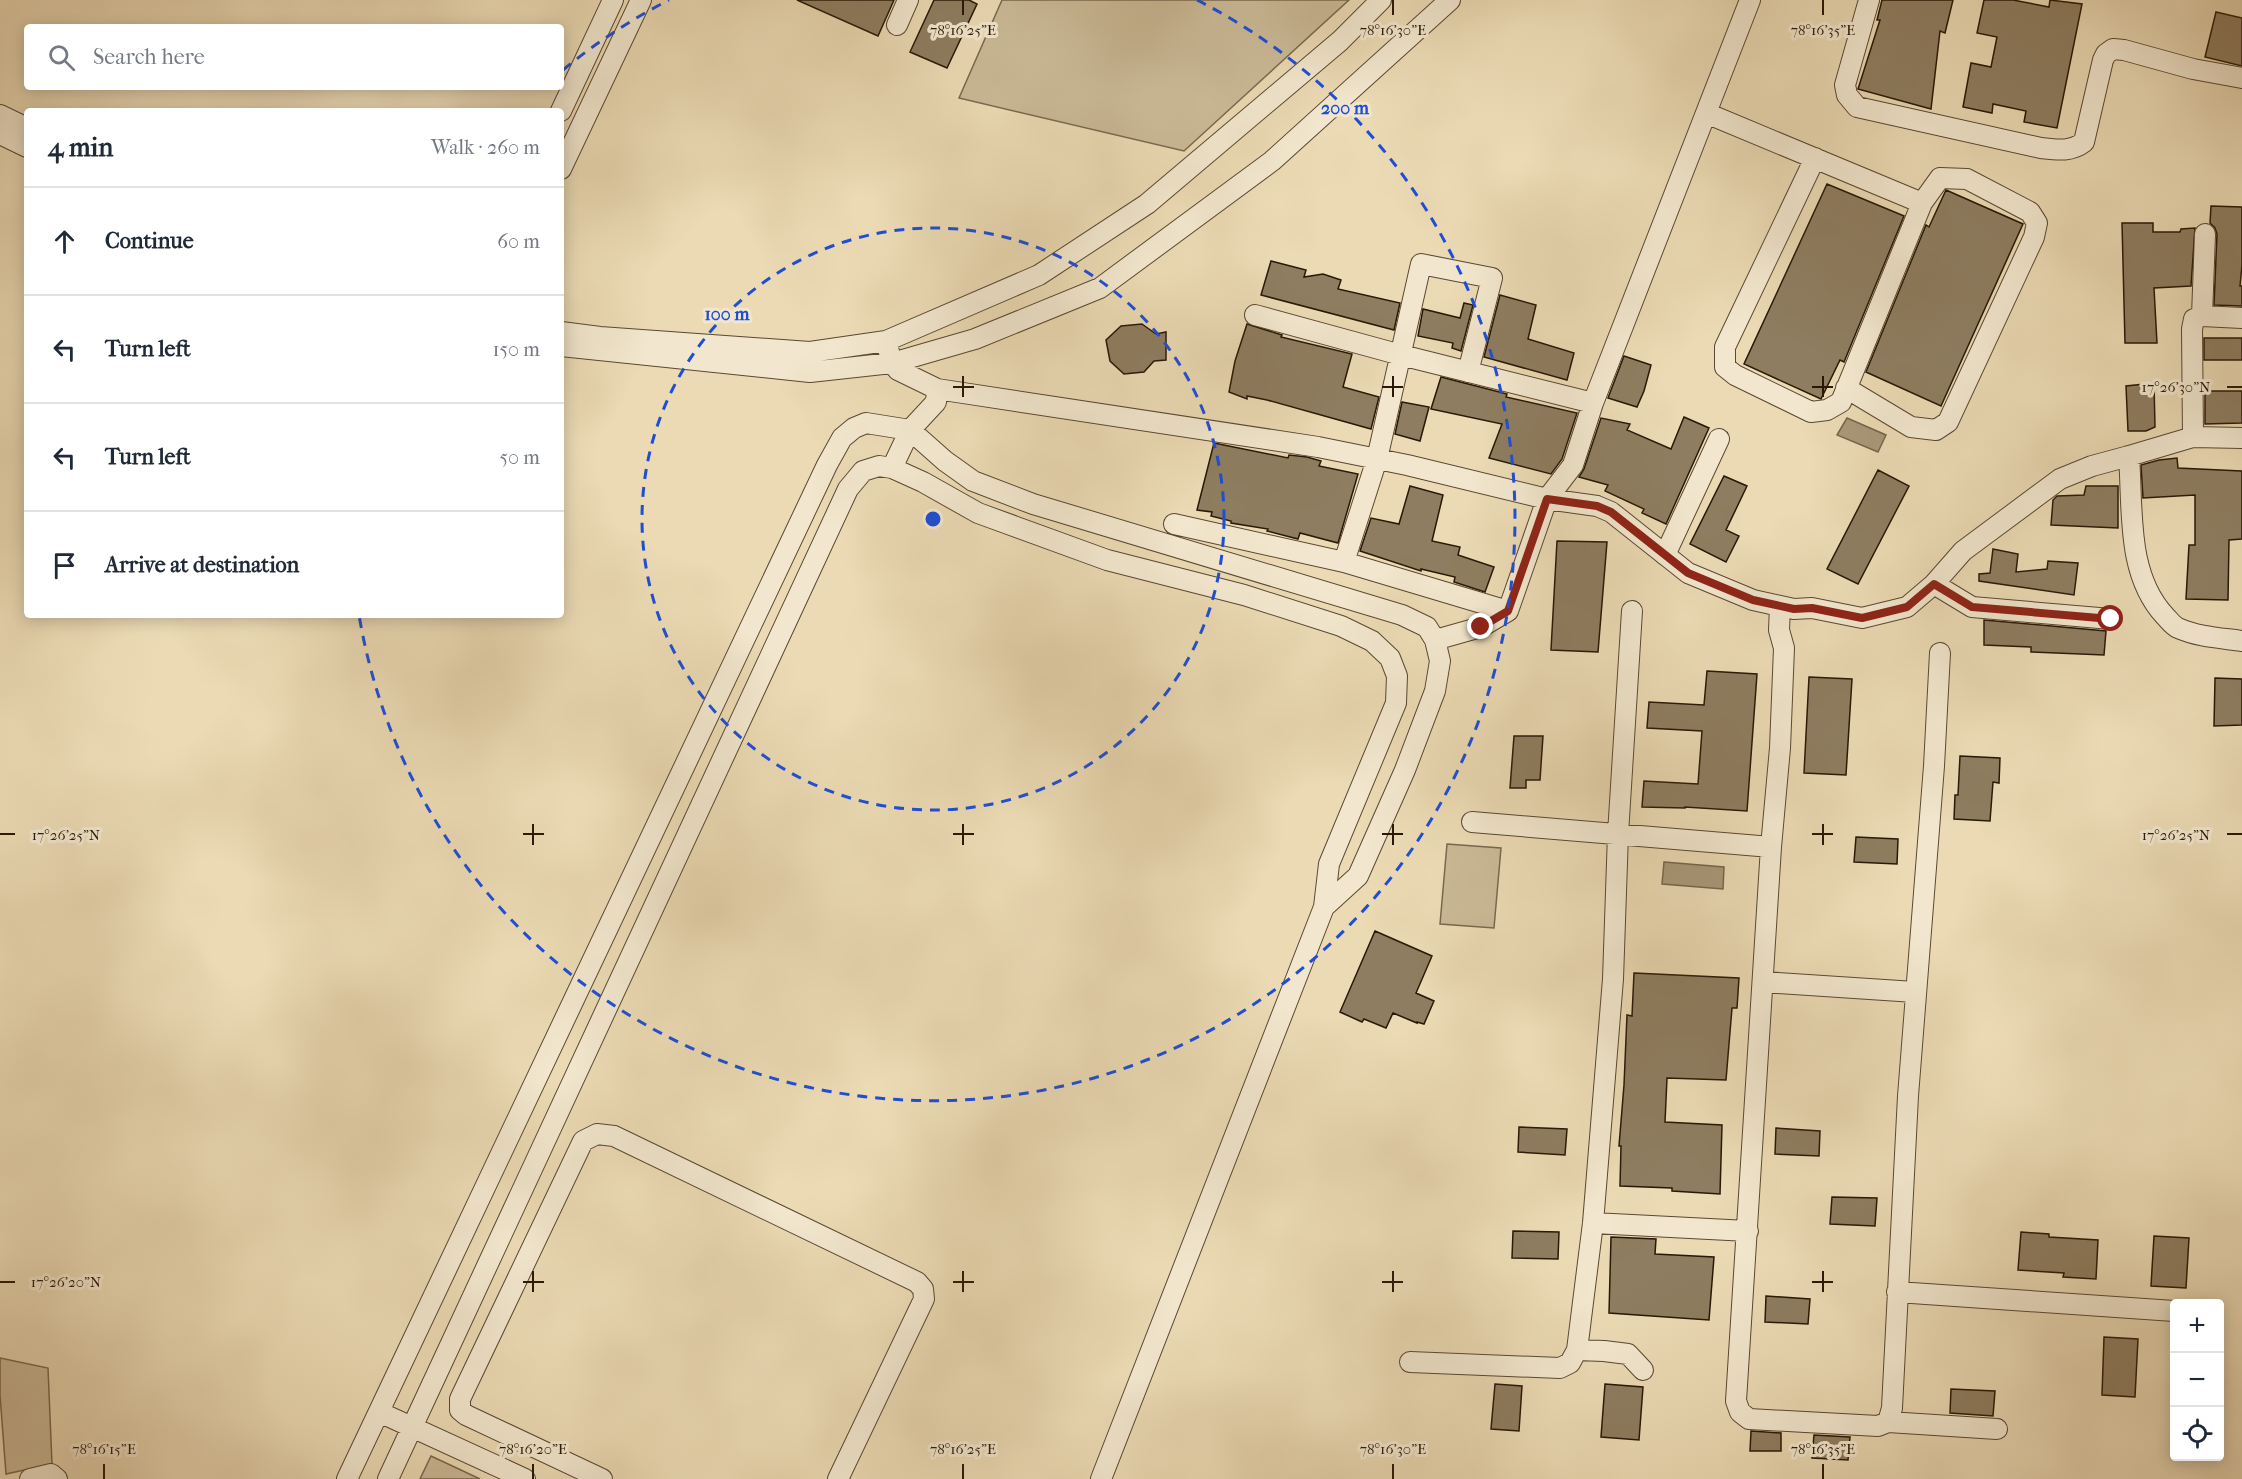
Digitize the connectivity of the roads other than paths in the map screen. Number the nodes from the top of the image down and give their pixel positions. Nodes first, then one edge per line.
1 (613, 0) edge
2 (908, 0) edge
3 (1381, 0) edge
4 (1450, 0) edge
5 (1750, 0) edge
6 (1869, 0) edge
7 (640, 1) edge
8 (897, 25) dead end
9 (2242, 78) edge
10 (562, 108) edge
11 (1706, 113) junction
12 (0, 115) edge
13 (24, 127) edge
14 (0, 134) edge
15 (24, 146) edge
16 (1815, 158) junction
17 (564, 163) edge
18 (1922, 203) junction
19 (2205, 234) dead end
20 (1255, 315) dead end
21 (2202, 316) junction
22 (2242, 318) edge
23 (564, 332) edge
24 (886, 341) junction
25 (564, 346) edge
26 (1401, 355) junction
27 (892, 363) junction
28 (1468, 372) junction
29 (1846, 388) junction
30 (937, 389) junction
31 (1593, 403) junction
32 (910, 430) junction
33 (2193, 436) junction
34 (2242, 438) edge
35 (1719, 439) dead end
36 (2129, 456) junction
37 (1377, 459) junction
38 (892, 468) junction
39 (1547, 499) junction
40 (1174, 524) dead end
41 (1665, 555) junction
42 (1344, 562) junction
43 (1934, 584) junction
44 (1787, 607) junction
45 (1508, 611) junction
46 (1632, 611) dead end
47 (2111, 619) dead end
48 (1435, 640) junction
49 (2242, 640) edge
50 (1940, 653) dead end
51 (1472, 822) dead end
52 (1618, 834) junction
53 (1771, 847) junction
54 (1324, 907) junction
55 (1763, 982) junction
56 (1915, 992) junction
57 (1593, 1223) junction
58 (1748, 1231) junction
59 (1897, 1292) junction
60 (2170, 1311) edge
61 (1577, 1350) junction
62 (1410, 1362) dead end
63 (1643, 1370) dead end
64 (379, 1412) junction
65 (1888, 1422) junction
66 (413, 1426) junction
67 (1997, 1429) dead end
68 (30, 1479) edge
69 (57, 1479) edge
70 (347, 1479) edge
71 (388, 1479) edge
72 (525, 1479) edge
73 (602, 1479) edge
74 (838, 1479) edge
75 (1101, 1479) edge

1 - 10 street
2 - 8 street
3 - 24 street
4 - 27 street
5 - 11 street
6 - 9 street
7 - 17 street
11 - 16 street
11 - 31 street
12 - 13 street
14 - 15 street
16 - 18 street
16 - 29 street
18 - 29 street
18 - 29 street
19 - 21 street
20 - 26 street
21 - 22 street
21 - 33 street
23 - 24 street
24 - 27 street
25 - 27 street
26 - 28 street
26 - 28 street
26 - 37 street
27 - 30 street
28 - 31 street
30 - 32 street
30 - 37 street
31 - 39 street
32 - 38 street
32 - 48 street
32 - 64 street
33 - 34 street
33 - 36 street
35 - 41 street
36 - 43 street
36 - 49 street
37 - 39 street
37 - 42 street
38 - 54 street
38 - 66 street
39 - 41 street
39 - 45 street
40 - 42 street
41 - 44 street
42 - 45 street
43 - 44 street
43 - 47 street
44 - 53 street
45 - 48 street
46 - 52 street
48 - 54 street
50 - 56 street
51 - 52 street
52 - 53 street
52 - 57 street
53 - 55 street
54 - 75 street
55 - 56 street
55 - 58 street
56 - 59 street
57 - 58 street
57 - 61 street
58 - 65 street
59 - 60 street
59 - 65 street
61 - 62 street
61 - 63 street
64 - 66 street
64 - 70 street
65 - 67 street
66 - 71 street
66 - 72 street
68 - 69 street
73 - 74 street

